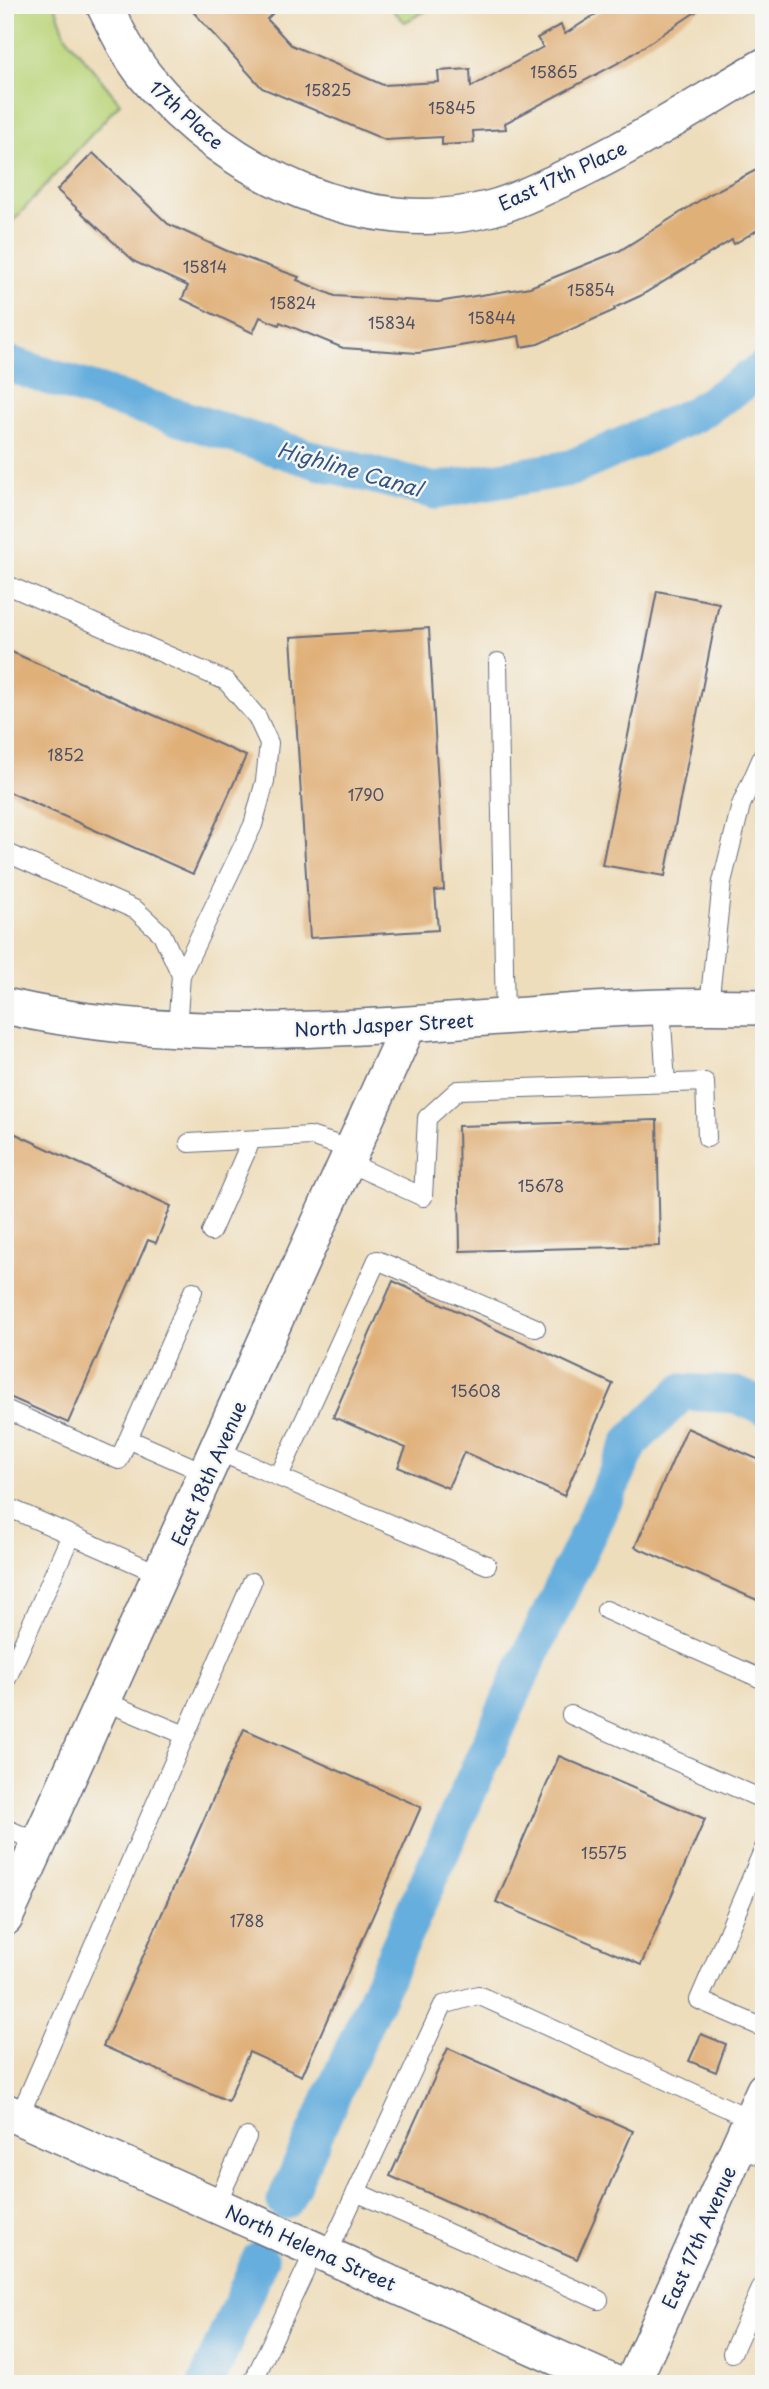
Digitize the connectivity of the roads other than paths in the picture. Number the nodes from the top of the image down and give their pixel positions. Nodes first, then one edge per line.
1 (104, 5) edge
2 (764, 66) edge
3 (341, 203) joint
4 (5, 584) edge
5 (498, 662) dead end
6 (764, 753) edge
7 (5, 852) edge
8 (181, 975) junction
9 (5, 1006) edge
10 (709, 1006) junction
11 (764, 1007) edge
12 (661, 1008) junction
13 (505, 1018) junction
14 (408, 1026) junction
15 (177, 1028) junction
16 (666, 1083) junction
17 (707, 1138) dead end
18 (251, 1141) junction
19 (189, 1143) dead end
20 (350, 1156) junction
21 (211, 1232) dead end
22 (193, 1291) dead end
23 (536, 1328) dead end
24 (5, 1409) edge
25 (128, 1439) junction
26 (212, 1462) junction
27 (279, 1476) junction
28 (5, 1506) edge
29 (71, 1535) junction
30 (487, 1564) dead end
31 (162, 1575) junction
32 (252, 1582) dead end
33 (607, 1610) dead end
34 (764, 1680) edge
35 (5, 1683) edge
36 (104, 1701) junction
37 (571, 1715) dead end
38 (185, 1735) junction
39 (764, 1800) edge
40 (5, 1828) edge
41 (39, 1843) junction
42 (763, 1851) edge
43 (5, 1918) edge
44 (764, 2028) edge
45 (12, 2114) edge
46 (754, 2128) edge
47 (247, 2137) dead end
48 (356, 2192) junction
49 (216, 2205) junction
50 (321, 2252) junction
51 (764, 2282) edge
52 (599, 2300) dead end
53 (732, 2353) dead end
54 (252, 2384) edge
55 (616, 2384) edge
56 (632, 2384) edge

1 - 3 street, 17th Place
2 - 3 street, East 17th Place
4 - 8 lane
5 - 13 lane
6 - 10 lane
7 - 8 lane
8 - 15 lane
9 - 15 street, North Jasper Street
10 - 11 street, North Jasper Street
10 - 12 street, North Jasper Street
12 - 13 street, North Jasper Street
12 - 16 lane
13 - 14 street, North Jasper Street
14 - 15 street, North Jasper Street
14 - 20 street, East 18th Avenue
16 - 17 lane
16 - 20 lane
18 - 19 lane
18 - 20 lane
18 - 21 lane
20 - 26 street, East 18th Avenue
22 - 25 lane
23 - 27 lane
24 - 25 lane
25 - 26 lane
26 - 27 lane
26 - 31 street, East 18th Avenue
27 - 30 lane
28 - 29 lane
29 - 31 lane
29 - 35 lane
31 - 36 street, East 18th Avenue
32 - 38 lane
33 - 34 lane
36 - 38 lane
36 - 41 street, East 18th Avenue
37 - 39 lane
38 - 45 lane
40 - 41 lane
41 - 43 street, East 18th Avenue
42 - 44 lane
45 - 49 street, North Helena Street
46 - 48 lane
46 - 56 street, East 17th Avenue
47 - 49 lane
48 - 50 lane
48 - 52 lane
49 - 50 street, North Helena Street
50 - 54 lane
50 - 55 street, North Helena Street
51 - 53 lane

